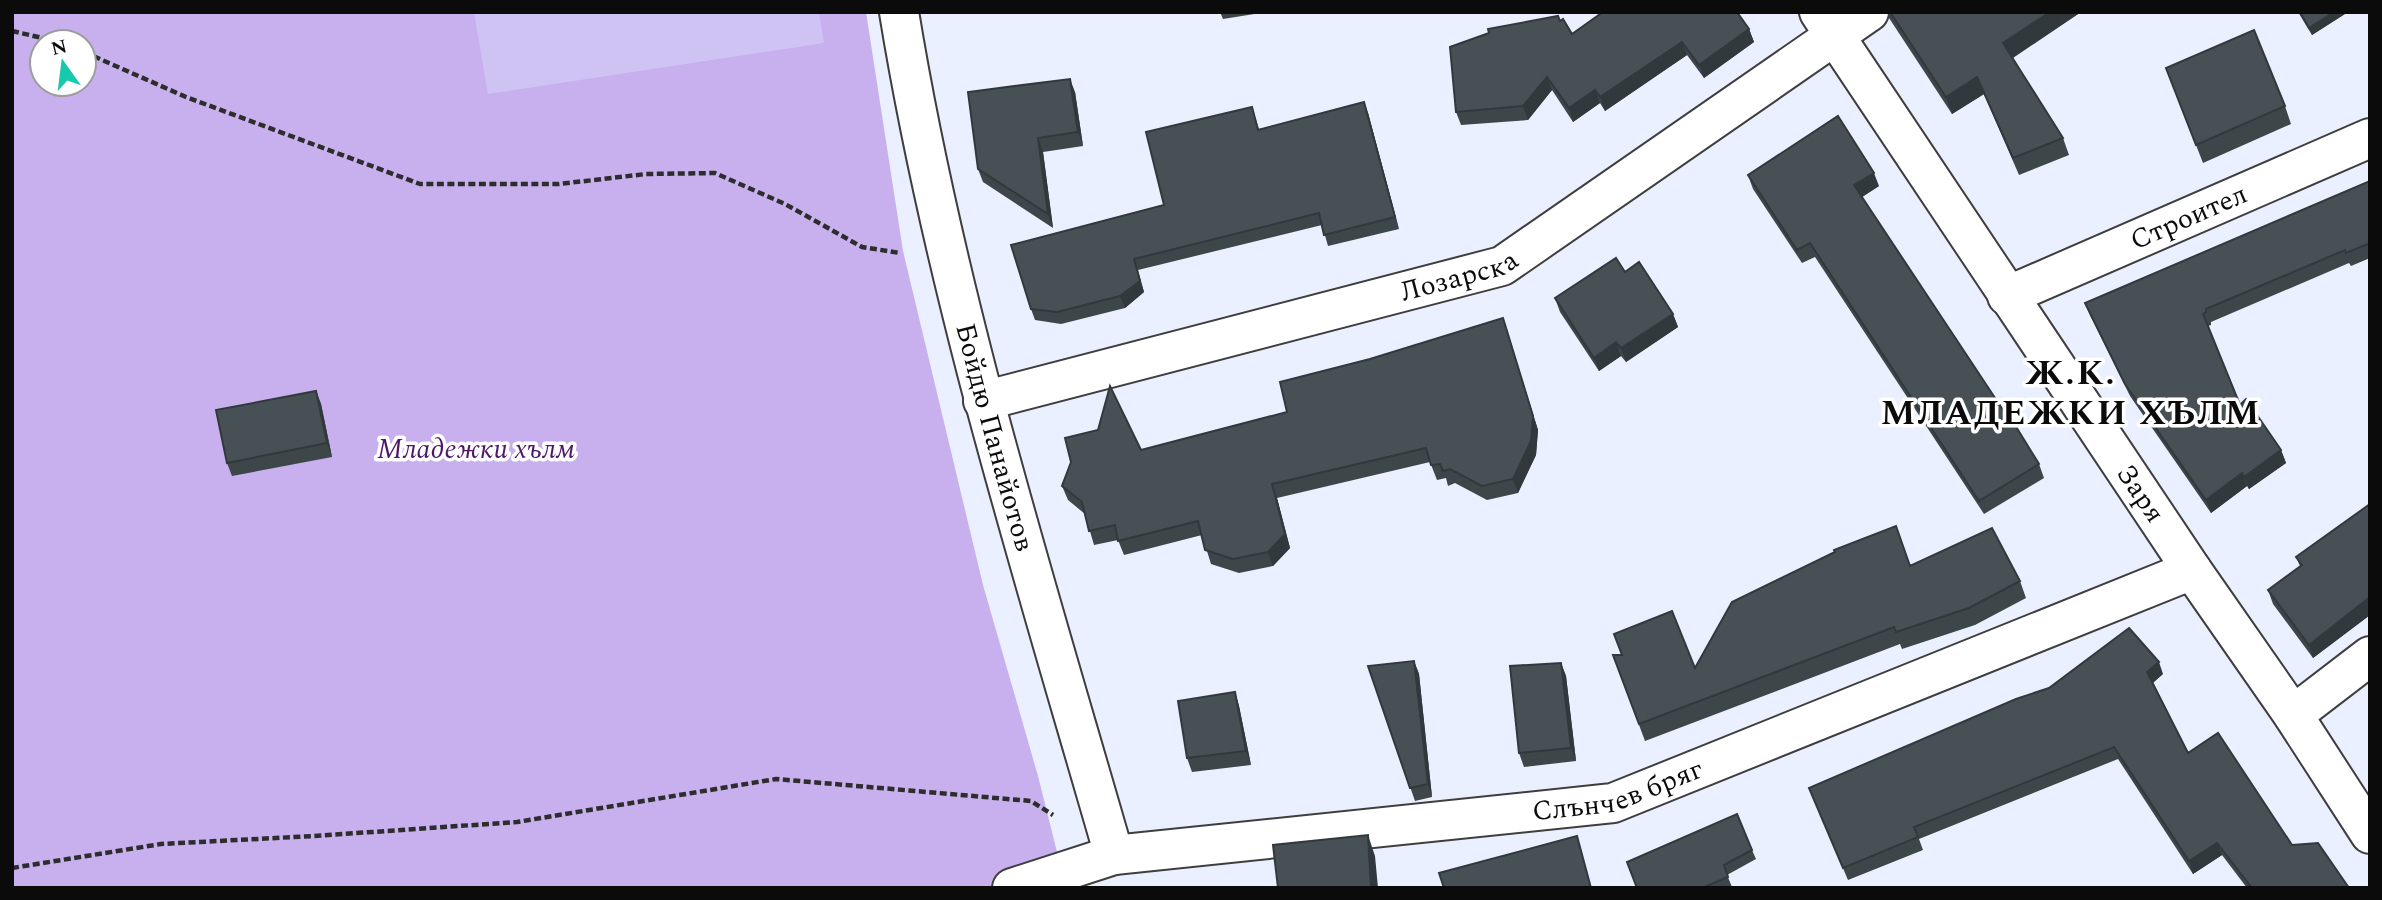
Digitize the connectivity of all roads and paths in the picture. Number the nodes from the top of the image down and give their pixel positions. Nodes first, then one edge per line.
1 (899, 12) edge
2 (1870, 12) edge
3 (1827, 24) edge
4 (98, 58) edge
5 (2370, 138) edge
6 (949, 261) junction
7 (2007, 296) junction
8 (983, 401) junction
9 (2192, 570) junction
10 (2370, 656) edge
11 (2293, 715) junction
12 (1031, 801) dead end
13 (2370, 834) edge
14 (1114, 855) junction
15 (12, 868) edge
16 (1012, 888) edge

1 - 6 street, Бойдю Панайотов
2 - 3 street, Лозарска
3 - 7 street, Заря
3 - 8 street, Лозарска
4 - 6 path
5 - 7 street, Строител
6 - 8 street, Бойдю Панайотов
7 - 9 street, Заря
8 - 14 street, Бойдю Панайотов
9 - 11 street, Заря
9 - 14 street, Слънчев бряг
10 - 11 street
11 - 13 street, Заря
12 - 15 path
14 - 16 street, Слънчев бряг

